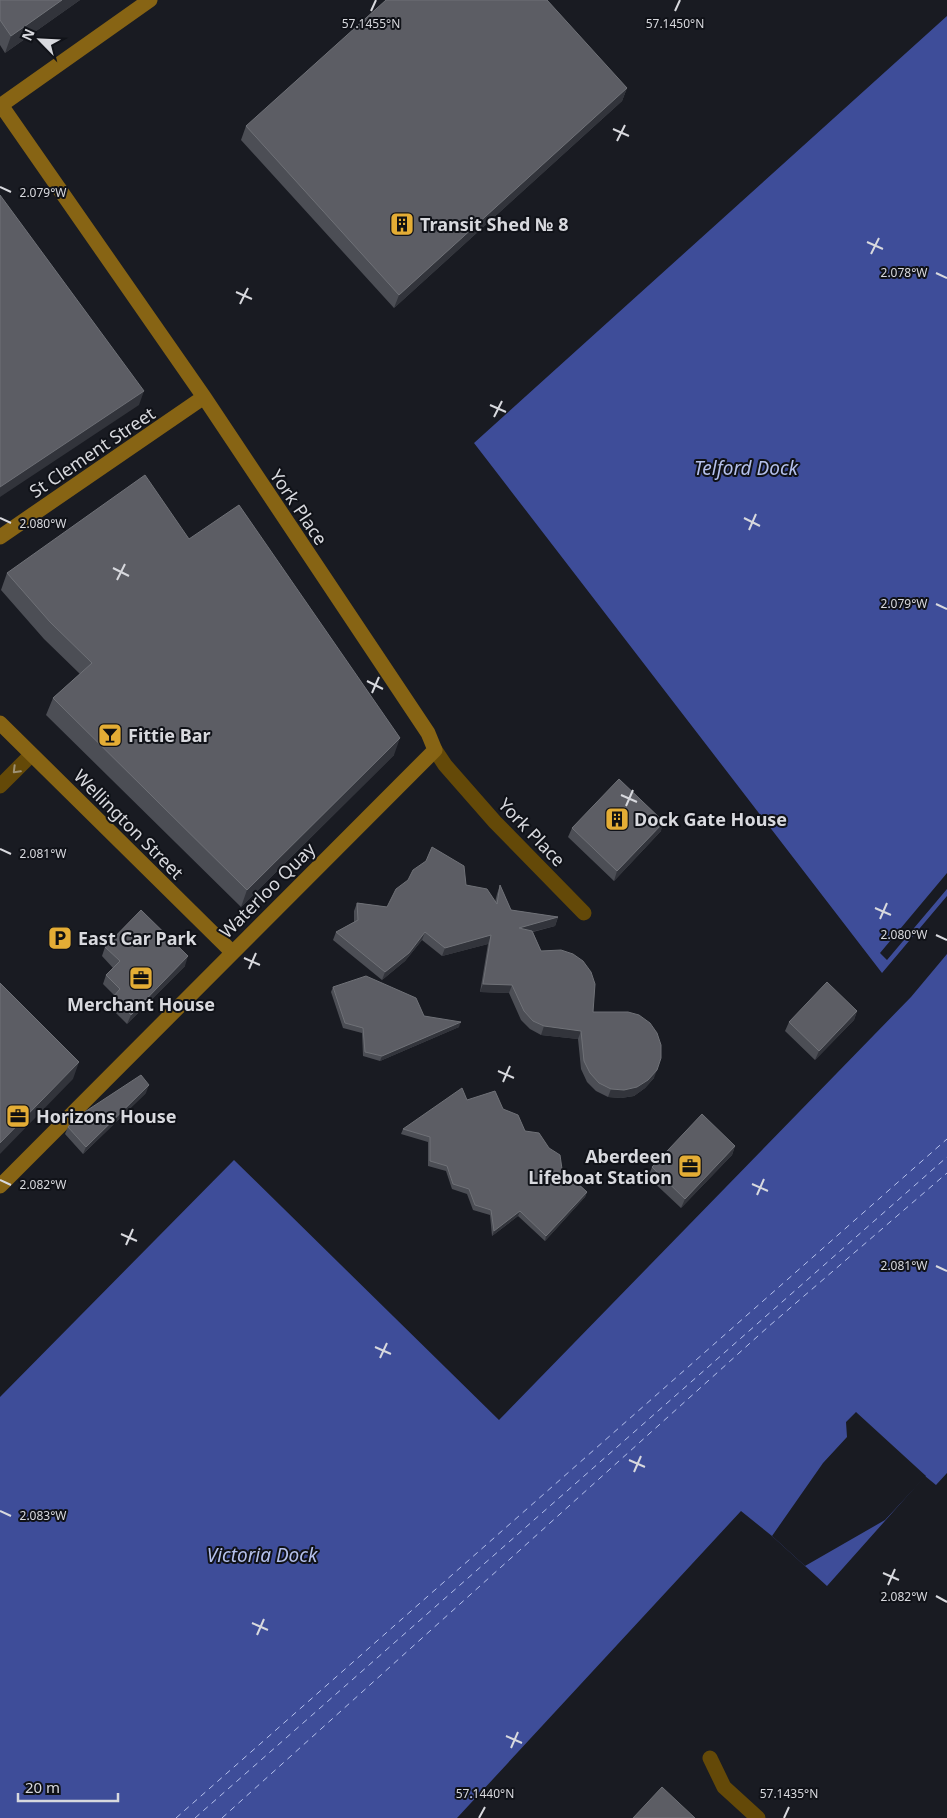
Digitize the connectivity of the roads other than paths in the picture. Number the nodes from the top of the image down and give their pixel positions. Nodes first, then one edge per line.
1 (150, 0) edge
2 (1, 106) edge
3 (204, 397) junction
4 (0, 537) edge
5 (0, 723) edge
6 (435, 750) junction
7 (31, 755) junction
8 (0, 786) edge
9 (584, 913) dead end
10 (232, 952) junction
11 (0, 1186) edge
12 (710, 1758) dead end
13 (758, 1818) edge

1 - 2 street
2 - 3 street, York Place
3 - 4 street, St Clement Street
3 - 6 street, York Place
5 - 7 street, Wellington Street
6 - 9 street, York Place
6 - 10 street, Waterloo Quay
7 -> 8 street
7 - 10 street, Wellington Street
10 - 11 street, Waterloo Quay
12 - 13 street

